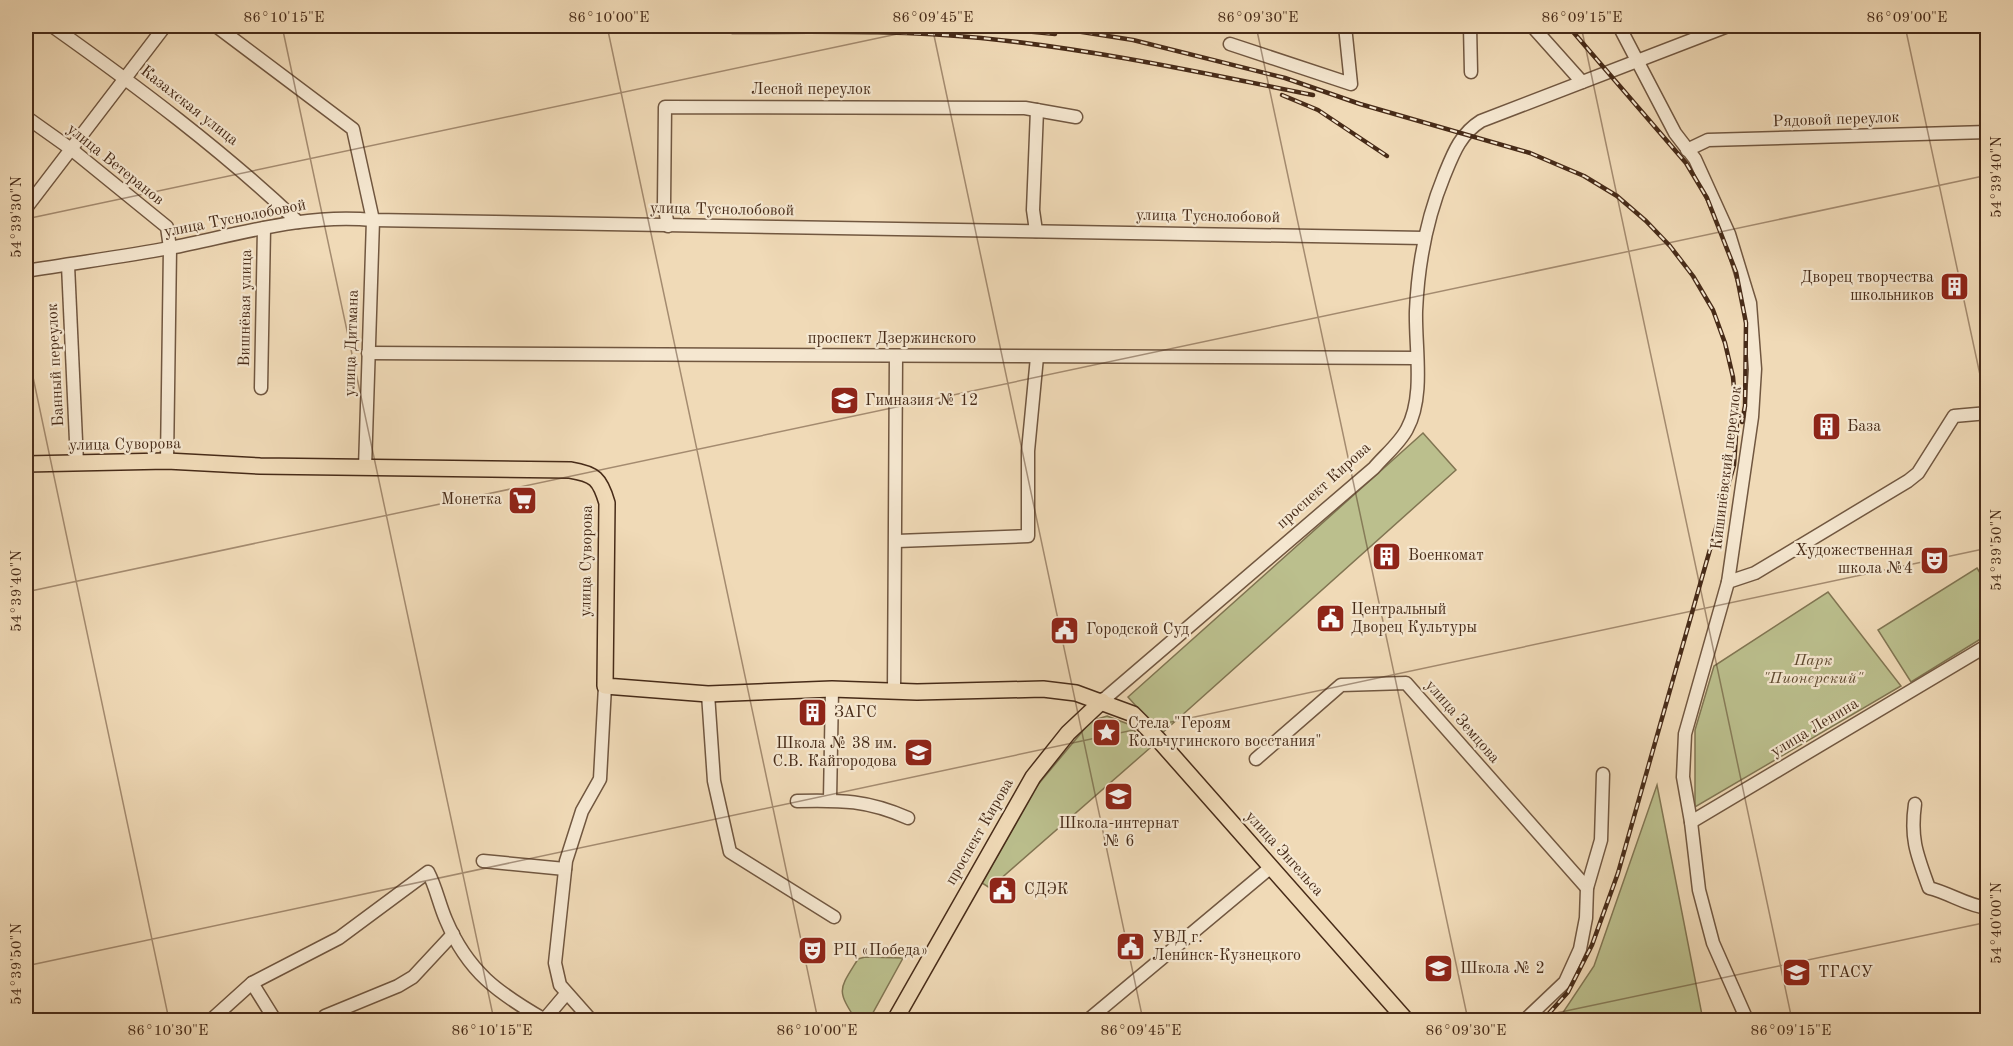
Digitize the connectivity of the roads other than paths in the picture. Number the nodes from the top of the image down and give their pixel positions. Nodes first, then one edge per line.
1 (52, 26) edge
2 (165, 26) edge
3 (216, 26) edge
4 (1345, 26) edge
5 (1470, 26) edge
6 (1532, 26) edge
7 (1619, 26) edge
8 (1728, 26) edge
9 (1230, 45) dead end
10 (1639, 60) junction
11 (1471, 72) dead end
12 (125, 77) junction
13 (1582, 82) junction
14 (1037, 110) junction
15 (26, 117) edge
16 (1076, 117) dead end
17 (1988, 132) edge
18 (71, 149) junction
19 (1687, 150) junction
20 (26, 208) edge
21 (373, 220) junction
22 (298, 222) junction
23 (668, 226) junction
24 (264, 228) junction
25 (1036, 231) junction
26 (1424, 238) junction
27 (170, 248) junction
28 (68, 265) junction
29 (28, 269) edge
30 (368, 353) junction
31 (896, 356) junction
32 (1037, 357) junction
33 (1416, 358) junction
34 (261, 388) dead end
35 (1988, 413) edge
36 (167, 461) junction
37 (77, 463) junction
38 (26, 464) edge
39 (365, 468) junction
40 (897, 540) junction
41 (1728, 582) junction
42 (1988, 645) edge
43 (605, 686) junction
44 (832, 689) junction
45 (894, 691) junction
46 (708, 693) junction
47 (1102, 701) junction
48 (1257, 759) dead end
49 (1603, 774) dead end
50 (830, 800) junction
51 (797, 801) dead end
52 (1916, 804) dead end
53 (908, 818) dead end
54 (1691, 822) junction
55 (483, 861) dead end
56 (1271, 867) junction
57 (565, 869) junction
58 (1587, 888) junction
59 (1988, 908) edge
60 (834, 917) dead end
61 (453, 934) junction
62 (252, 983) junction
63 (566, 994) junction
64 (325, 1016) dead end
65 (212, 1020) edge
66 (275, 1020) edge
67 (544, 1020) edge
68 (591, 1020) edge
69 (895, 1020) edge
70 (1088, 1020) edge
71 (1406, 1020) edge
72 (1525, 1020) edge
73 (1747, 1020) edge

1 - 12 street, Казахская улица
2 - 12 street
3 - 21 street, улица Дитмана
4 - 9 street
5 - 11 street
6 - 13 street
7 - 10 street, Кишинёвский переулок
8 - 10 street, проспект Кирова
10 - 13 street, проспект Кирова
10 - 19 street, Кишинёвский переулок
12 - 18 street
12 - 22 street, Казахская улица
13 - 26 street, проспект Кирова
14 - 16 street, Лесной переулок
14 - 23 street, Лесной переулок
14 - 25 street
15 - 18 street, улица Ветеранов
17 - 19 street, Рядовой переулок
18 - 20 street
18 - 27 street, улица Ветеранов
19 - 41 street, Кишинёвский переулок
21 - 22 street, улица Туснолобовой
21 - 23 street, улица Туснолобовой
21 - 30 street, улица Дитмана
22 - 24 street, улица Туснолобовой
23 - 25 street, улица Туснолобовой
24 - 27 street, улица Туснолобовой
24 - 34 street, Вишнёвая улица
25 - 26 street, улица Туснолобовой
26 - 33 street, проспект Кирова
27 - 28 street, улица Туснолобовой
27 - 36 street
28 - 29 street, улица Туснолобовой
28 - 37 street, Банный переулок
30 - 31 street, проспект Дзержинского
30 - 39 street, улица Дитмана
31 - 32 street, проспект Дзержинского
31 - 40 street
32 - 33 street, проспект Дзержинского
32 - 40 street
33 - 47 street, проспект Кирова
35 - 41 street
36 - 37 main road, улица Суворова
36 - 39 main road, улица Суворова
37 - 38 main road, улица Суворова
39 - 43 main road, улица Суворова
40 - 45 street
41 - 54 street, Кишинёвский переулок
42 - 54 street, улица Ленина
43 - 46 main road
43 - 57 street
44 - 45 main road
44 - 46 main road
44 - 50 street
45 - 47 main road
46 - 60 street
47 - 56 main road, улица Энгельса
47 - 69 main road, проспект Кирова
48 - 58 street, улица Земцова
49 - 58 street
50 - 51 street
50 - 53 street
52 - 59 street
54 - 73 street, Кишинёвский переулок
55 - 57 street
56 - 70 street
56 - 71 main road, улица Энгельса
57 - 63 street
58 - 72 street
61 - 62 street
61 - 64 street
61 - 67 street
62 - 65 street
62 - 66 street
63 - 67 street
63 - 68 street

